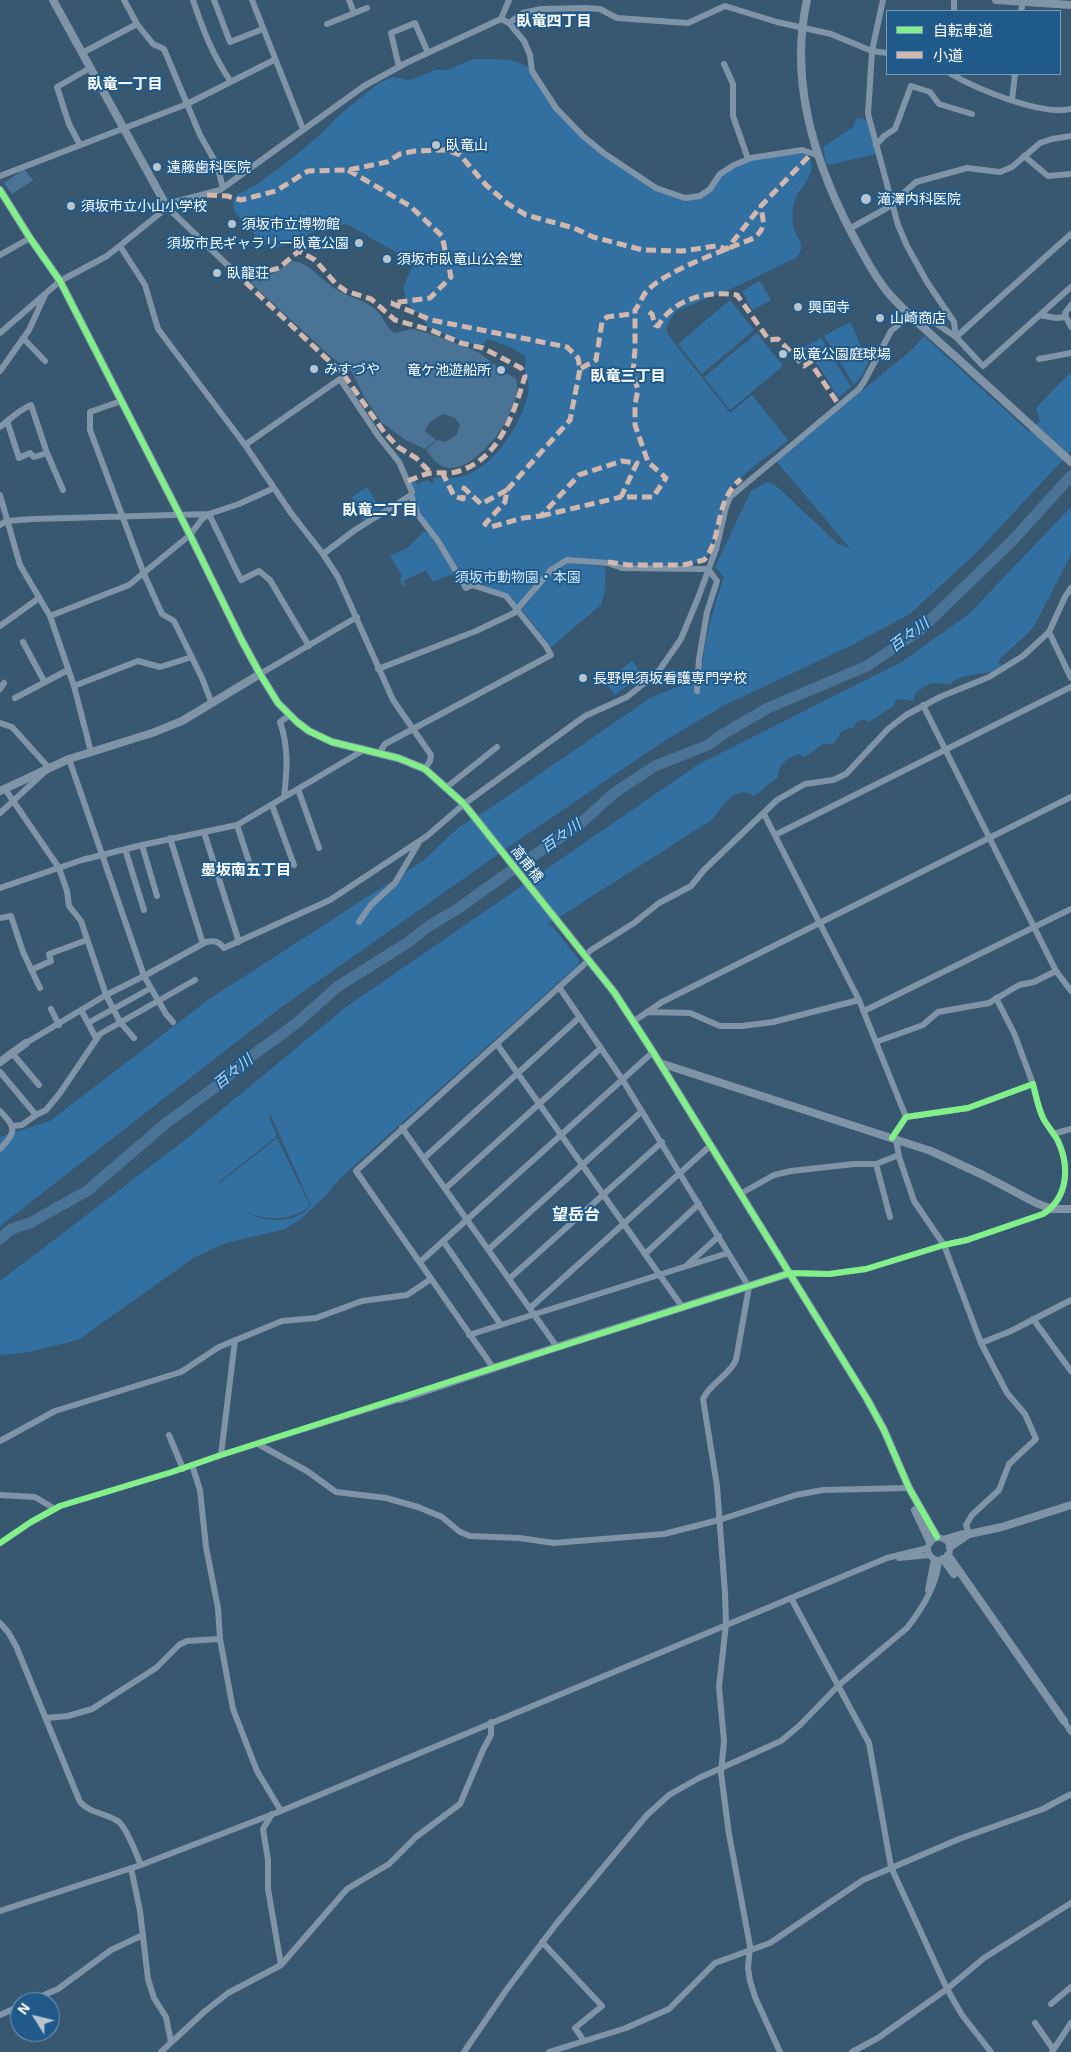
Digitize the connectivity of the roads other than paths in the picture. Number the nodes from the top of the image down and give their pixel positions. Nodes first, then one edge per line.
1 (53, 0) edge
2 (124, 0) edge
3 (193, 0) edge
4 (214, 0) edge
5 (252, 0) edge
6 (349, 0) edge
7 (509, 0) edge
8 (807, 0) edge
9 (882, 0) edge
10 (996, 0) edge
11 (1040, 1) edge
12 (1023, 2) junction
13 (1071, 5) edge
14 (367, 8) dead end
15 (1021, 10) edge
16 (354, 13) junction
17 (501, 19) junction
18 (509, 23) junction
19 (137, 24) junction
20 (327, 24) dead end
21 (801, 28) junction
22 (263, 29) junction
23 (872, 51) junction
24 (82, 53) junction
25 (428, 53) junction
26 (886, 53) edge
27 (274, 60) junction
28 (724, 64) dead end
29 (399, 67) junction
30 (90, 68) junction
31 (953, 75) edge
32 (1015, 75) edge
33 (231, 82) junction
34 (1012, 100) junction
35 (187, 104) junction
36 (1071, 109) edge
37 (972, 114) dead end
38 (124, 128) junction
39 (303, 129) junction
40 (1071, 136) edge
41 (80, 145) junction
42 (876, 145) junction
43 (817, 154) junction
44 (1024, 156) junction
45 (748, 159) junction
46 (1071, 174) edge
47 (0, 176) edge
48 (223, 188) junction
49 (0, 190) edge
50 (893, 202) junction
51 (167, 207) junction
52 (849, 229) junction
53 (1071, 234) edge
54 (30, 238) junction
55 (120, 246) junction
56 (0, 255) edge
57 (241, 278) dead end
58 (60, 281) junction
59 (1071, 287) edge
60 (46, 292) junction
61 (1071, 305) edge
62 (910, 315) junction
63 (1040, 315) junction
64 (1066, 317) junction
65 (920, 324) junction
66 (1071, 327) edge
67 (0, 333) edge
68 (956, 337) junction
69 (23, 338) junction
70 (1071, 353) edge
71 (1039, 359) dead end
72 (45, 361) dead end
73 (0, 371) edge
74 (121, 401) junction
75 (7, 421) junction
76 (0, 428) edge
77 (245, 445) junction
78 (47, 453) junction
79 (1071, 462) edge
80 (274, 488) junction
81 (63, 490) dead end
82 (0, 495) edge
83 (411, 495) junction
84 (179, 514) junction
85 (209, 514) junction
86 (123, 516) junction
87 (6, 521) junction
88 (0, 525) edge
89 (190, 535) junction
90 (323, 554) junction
91 (708, 570) junction
92 (144, 574) junction
93 (1071, 588) edge
94 (39, 598) junction
95 (518, 610) junction
96 (50, 616) junction
97 (357, 617) junction
98 (0, 626) edge
99 (1048, 632) junction
100 (23, 642) dead end
101 (309, 646) junction
102 (192, 657) junction
103 (378, 669) junction
104 (68, 670) junction
105 (260, 674) junction
106 (1071, 678) edge
107 (44, 682) junction
108 (74, 686) junction
109 (1071, 687) edge
110 (697, 691) dead end
111 (15, 698) dead end
112 (212, 704) junction
113 (922, 705) junction
114 (290, 716) junction
115 (0, 723) edge
116 (414, 730) junction
117 (497, 747) dead end
118 (945, 750) junction
119 (362, 751) junction
120 (91, 752) junction
121 (379, 753) junction
122 (69, 759) junction
123 (48, 768) junction
124 (425, 769) junction
125 (447, 787) junction
126 (298, 789) junction
127 (2, 790) edge
128 (284, 797) junction
129 (1071, 797) edge
130 (14, 802) junction
131 (464, 804) junction
132 (272, 805) junction
133 (0, 813) edge
134 (764, 814) junction
135 (237, 825) junction
136 (204, 832) junction
137 (775, 835) junction
138 (170, 838) junction
139 (990, 838) junction
140 (420, 841) junction
141 (142, 844) junction
142 (319, 848) dead end
143 (125, 849) junction
144 (101, 855) junction
145 (294, 865) dead end
146 (59, 868) junction
147 (252, 871) dead end
148 (0, 888) edge
149 (157, 896) dead end
150 (1071, 909) edge
151 (144, 910) dead end
152 (0, 918) edge
153 (359, 922) dead end
154 (819, 922) junction
155 (1034, 927) junction
156 (87, 940) junction
157 (239, 942) junction
158 (203, 944) junction
159 (587, 958) junction
160 (32, 970) junction
161 (1056, 971) junction
162 (144, 976) junction
163 (195, 980) dead end
164 (559, 987) junction
165 (40, 988) dead end
166 (151, 988) junction
167 (1071, 991) edge
168 (106, 995) junction
169 (996, 998) junction
170 (158, 1000) junction
171 (859, 1000) junction
172 (50, 1009) dead end
173 (113, 1009) junction
174 (82, 1010) junction
175 (864, 1011) junction
176 (647, 1012) junction
177 (580, 1017) junction
178 (634, 1021) junction
179 (120, 1022) junction
180 (173, 1022) dead end
181 (88, 1023) junction
182 (59, 1025) junction
183 (96, 1038) junction
184 (134, 1038) dead end
185 (876, 1042) junction
186 (26, 1043) joint
187 (497, 1044) junction
188 (601, 1048) junction
189 (653, 1052) junction
190 (12, 1053) junction
191 (0, 1062) edge
192 (660, 1064) junction
193 (0, 1072) edge
194 (518, 1075) junction
195 (622, 1078) junction
196 (1033, 1084) junction
197 (39, 1085) dead end
198 (539, 1104) junction
199 (0, 1111) edge
200 (642, 1111) junction
201 (36, 1115) junction
202 (906, 1117) junction
203 (12, 1126) junction
204 (402, 1128) junction
205 (1071, 1128) edge
206 (1053, 1134) junction
207 (560, 1135) junction
208 (894, 1139) junction
209 (662, 1142) junction
210 (710, 1146) junction
211 (0, 1149) edge
212 (899, 1155) junction
213 (424, 1158) junction
214 (876, 1164) junction
215 (582, 1166) junction
216 (681, 1173) junction
217 (446, 1188) junction
218 (740, 1194) junction
219 (602, 1195) junction
220 (700, 1204) junction
221 (1052, 1209) junction
222 (1071, 1209) edge
223 (890, 1218) dead end
224 (467, 1219) junction
225 (624, 1224) junction
226 (718, 1236) junction
227 (443, 1242) junction
228 (944, 1245) junction
229 (489, 1249) junction
230 (728, 1253) junction
231 (645, 1254) junction
232 (420, 1262) junction
233 (684, 1267) junction
234 (790, 1273) junction
235 (659, 1275) junction
236 (431, 1279) junction
237 (509, 1279) junction
238 (749, 1287) junction
239 (1071, 1300) edge
240 (682, 1308) junction
241 (532, 1311) junction
242 (1033, 1319) junction
243 (501, 1325) junction
244 (470, 1335) junction
245 (234, 1340) junction
246 (981, 1343) junction
247 (557, 1347) junction
248 (494, 1369) junction
249 (1071, 1371) edge
250 (400, 1399) joint
251 (169, 1436) dead end
252 (0, 1441) edge
253 (258, 1444) junction
254 (220, 1455) junction
255 (192, 1465) junction
256 (183, 1469) junction
257 (909, 1488) junction
258 (0, 1495) edge
259 (1071, 1505) edge
260 (55, 1509) junction
261 (719, 1520) junction
262 (969, 1534) junction
263 (942, 1538) junction
264 (0, 1543) edge
265 (938, 1553) junction
266 (791, 1598) junction
267 (0, 1623) edge
268 (726, 1624) junction
269 (220, 1639) junction
270 (839, 1684) junction
271 (47, 1718) junction
272 (1064, 1721) joint
273 (491, 1722) junction
274 (1071, 1732) edge
275 (723, 1767) junction
276 (1071, 1794) edge
277 (281, 1811) junction
278 (272, 1814) junction
279 (142, 1865) junction
280 (891, 1867) junction
281 (130, 1868) junction
282 (1071, 1903) edge
283 (0, 1910) edge
284 (143, 1935) junction
285 (542, 1942) junction
286 (750, 1951) junction
287 (281, 1965) junction
288 (1071, 1987) edge
289 (947, 1989) junction
290 (51, 1992) edge
291 (1051, 2004) dead end
292 (1035, 2023) dead end
293 (1071, 2024) edge
294 (171, 2042) junction
295 (584, 2042) junction
296 (1053, 2051) edge
297 (161, 2052) edge
298 (464, 2052) edge
299 (549, 2052) edge
300 (780, 2052) edge
301 (852, 2052) edge
302 (991, 2052) edge

1 - 24 street
2 - 19 street
3 - 33 street
4 - 22 street
5 - 22 street
6 - 16 street
7 - 17 street
8 - 21 street
9 - 23 street
10 - 12 street
11 - 12 street
11 - 13 street
12 - 15 street
14 - 16 street
16 - 20 street
17 - 18 street
17 - 25 street
18 - 21 street
18 - 45 street
19 - 24 street
19 - 35 street
21 - 23 street
21 - 43 street
22 - 27 street
23 - 26 street
23 - 42 street
24 - 30 street
25 - 29 street
25 - 29 street
27 - 33 street
27 - 39 street
28 - 45 street
29 - 39 street
30 - 38 street
30 - 41 street
31 - 34 street
32 - 34 street
33 - 35 street
34 - 36 street
35 - 38 street
35 - 48 street
37 - 42 street
38 - 41 street
38 - 51 street
39 - 48 street
40 - 44 street
41 - 47 street
42 - 50 street
43 - 45 street
43 - 52 street
44 - 46 street
44 - 50 street
48 - 51 street
49 - 54 street, 高甫橋
50 - 52 street
50 - 68 street
51 - 55 street
51 - 57 street
52 - 62 street
53 - 68 street
54 - 56 street
54 - 58 street, 高甫橋
55 - 58 street
55 - 77 street
58 - 60 street
58 - 74 street, 高甫橋
59 - 63 street
60 - 67 street
60 - 69 street
61 - 64 street
62 - 65 street
62 - 91 street
63 - 64 street
63 - 68 street
64 - 66 street
65 - 68 street
65 - 79 street
69 - 72 street
69 - 73 street
70 - 71 street
74 - 84 street, 高甫橋
74 - 86 street
75 - 76 street
75 - 78 street
75 - 78 street
77 - 80 street
77 - 83 street
78 - 81 street
80 - 85 street
80 - 90 street
82 - 87 street
83 - 90 street
83 - 95 street
84 - 85 street
84 - 86 street
84 - 89 street, 高甫橋
85 - 89 street
85 - 101 street
86 - 87 street
86 - 92 street
87 - 88 street
87 - 94 street
89 - 92 street
89 - 105 street, 高甫橋
90 - 97 street
91 - 95 street
91 - 110 street
91 - 131 street
92 - 96 street
92 - 102 street
93 - 99 street
94 - 96 street
94 - 98 street
95 - 103 street
95 - 116 street
96 - 104 street
97 - 101 street
97 - 103 street
99 - 106 street
99 - 113 street
100 - 107 street
101 - 105 street
102 - 108 street
102 - 112 street
103 - 116 street
104 - 107 street
104 - 108 street
105 - 112 street
105 - 114 street, 高甫橋
107 - 111 street
108 - 120 street
109 - 118 street
112 - 120 street
113 - 118 street
113 - 134 street
114 - 119 street, 高甫橋
114 - 128 street
115 - 123 street
116 - 121 street
116 - 124 street
117 - 125 street
118 - 137 street
118 - 139 street
119 - 121 street, 高甫橋
119 - 126 street
120 - 122 street
121 - 124 street, 高甫橋
122 - 123 street
122 - 144 street
123 - 127 street
123 - 130 street
124 - 125 street, 高甫橋
125 - 131 street, 高甫橋
126 - 128 street
126 - 142 street
127 - 130 street
128 - 132 street
129 - 139 street
130 - 133 street
130 - 146 street
131 - 140 street
131 - 159 street, 高甫橋
132 - 135 street
132 - 145 street
134 - 137 street
134 - 159 street
135 - 136 street
135 - 147 street
136 - 138 street
136 - 157 street
137 - 154 street
138 - 141 street
138 - 158 street
139 - 154 street
139 - 155 street
140 - 153 street
140 - 157 street
141 - 143 street
141 - 149 street
143 - 144 street
143 - 151 street
144 - 146 street
144 - 162 street
146 - 148 street
146 - 156 street
150 - 155 street
152 - 160 street
154 - 171 street
154 - 176 street
155 - 161 street
155 - 175 street
156 - 160 street
156 - 168 street
157 - 158 street
158 - 162 street
159 - 164 street
159 - 178 street, 高甫橋
160 - 165 street
161 - 167 street
161 - 169 street
162 - 166 street
162 - 168 street
163 - 170 street
164 - 177 street
164 - 187 street
166 - 170 street
166 - 173 street
168 - 173 street
168 - 174 street
169 - 185 street
169 - 196 street
170 - 179 street
170 - 180 street
171 - 175 street
171 - 176 street
172 - 182 street
173 - 179 street
173 - 181 street
174 - 181 street
174 - 182 street
175 - 185 street
176 - 178 street
177 - 188 street
177 - 194 street
178 - 189 street, 高甫橋
179 - 183 street
179 - 184 street
181 - 183 street
182 - 186 street
183 - 201 street
185 - 202 street
186 - 190 street
187 - 194 street
187 - 204 street
188 - 195 street
188 - 198 street
189 - 192 street, 高甫橋
189 - 195 street
190 - 191 street
190 - 197 street
192 - 208 street
192 - 210 street, 高甫橋
193 - 201 street
194 - 198 street
194 - 213 street
195 - 200 street
195 - 207 street
196 - 202 street
196 - 206 street
198 - 207 street
198 - 217 street
199 - 203 street
200 - 209 street
200 - 215 street
201 - 203 street
202 - 208 street
203 - 211 street
204 - 213 street
204 - 232 street
205 - 206 street
206 - 221 street
207 - 215 street
207 - 224 street
208 - 212 street
208 - 221 street
209 - 216 street
209 - 219 street
210 - 216 street
210 - 218 street, 高甫橋
212 - 214 street
212 - 228 street
213 - 217 street
214 - 218 street
214 - 223 street
215 - 219 street
215 - 229 street
216 - 220 street
216 - 225 street
217 - 224 street
218 - 234 street, 高甫橋
219 - 225 street
219 - 237 street
220 - 226 street
220 - 231 street
221 - 222 street
221 - 228 street
224 - 227 street
224 - 229 street
225 - 231 street
225 - 241 street
226 - 230 street
226 - 233 street
227 - 232 street
227 - 243 street
228 - 234 street
228 - 246 street
229 - 237 street
230 - 233 street
230 - 238 street
231 - 235 street
232 - 236 street
233 - 235 street
234 - 238 street
234 - 257 street, 高甫橋
235 - 240 street
235 - 241 street
236 - 244 street
236 - 245 street
237 - 241 street
238 - 240 street
238 - 261 street
239 - 242 street
240 - 247 street
241 - 243 street
241 - 247 street
242 - 246 street
242 - 249 street
243 - 244 street
244 - 248 street
245 - 252 street
245 - 254 street
246 - 262 street
247 - 248 street
248 - 250 street
250 - 253 street
251 - 256 street
253 - 254 street
253 - 261 street
254 - 255 street
255 - 256 street
255 - 269 street
256 - 260 street
257 - 261 street
257 - 263 street
257 - 265 street
258 - 260 street
259 - 262 street
260 - 264 street
261 - 268 street
262 - 263 street
262 - 265 street
263 - 265 street
263 - 265 street
265 - 266 street
265 - 270 street
265 - 272 street
266 - 268 street
266 - 270 street
267 - 271 street
268 - 273 street
268 - 275 street
269 - 271 street
269 - 277 street
270 - 275 street
270 - 280 street
271 - 279 street
272 - 274 street
273 - 277 street
273 - 287 street
275 - 285 street
275 - 286 street
276 - 280 street
277 - 278 street
278 - 279 street
278 - 287 street
279 - 281 street
280 - 286 street
280 - 289 street
281 - 283 street
281 - 284 street
282 - 289 street
284 - 290 street
284 - 294 street
285 - 295 street
285 - 298 street
286 - 295 street
286 - 300 street
287 - 294 street
288 - 291 street
289 - 301 street
289 - 302 street
292 - 296 street
293 - 296 street
294 - 297 street
295 - 299 street

